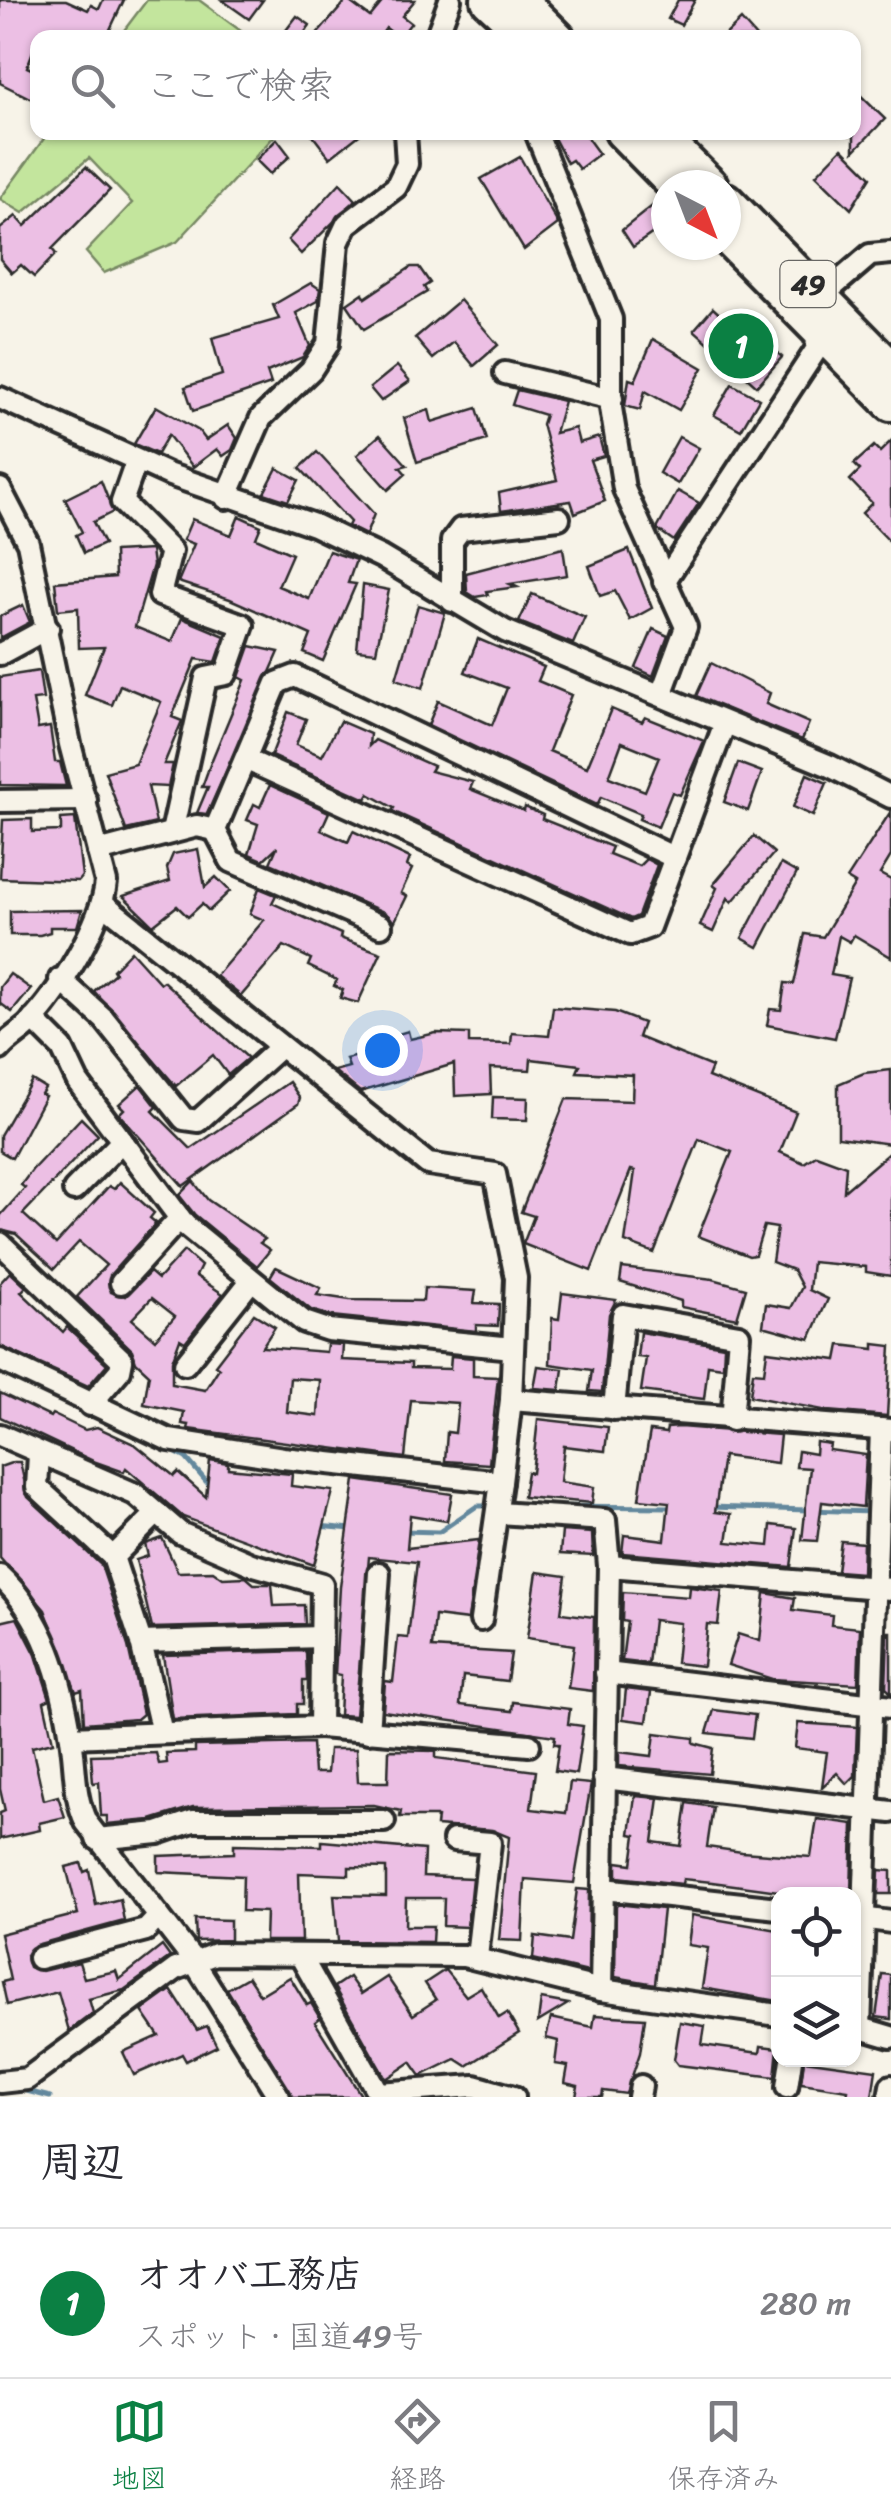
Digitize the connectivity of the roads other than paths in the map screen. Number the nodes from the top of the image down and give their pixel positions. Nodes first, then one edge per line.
1 (450, 0) edge
2 (488, 0) edge
3 (520, 0) edge
4 (439, 30) edge
5 (520, 30) edge
6 (550, 30) edge
7 (406, 140) edge
8 (539, 140) edge
9 (630, 140) edge
10 (665, 140) edge
11 (659, 170) edge
12 (696, 170) edge
13 (741, 218) edge
14 (741, 249) edge
15 (891, 253) edge
16 (820, 314) junction
17 (891, 368) edge
18 (505, 373) dead end
19 (0, 398) edge
20 (612, 399) junction
21 (891, 404) edge
22 (136, 462) junction
23 (0, 489) edge
24 (226, 498) junction
25 (558, 518) dead end
26 (664, 582) junction
27 (452, 601) junction
28 (48, 628) junction
29 (0, 654) edge
30 (661, 695) junction
31 (725, 724) junction
32 (246, 760) junction
33 (891, 797) edge
34 (86, 800) junction
35 (0, 801) edge
36 (214, 830) junction
37 (172, 832) junction
38 (98, 852) junction
39 (676, 858) junction
40 (104, 904) junction
41 (381, 926) dead end
42 (60, 980) junction
43 (33, 1019) junction
44 (2, 1044) edge
45 (280, 1048) junction
46 (122, 1141) junction
47 (74, 1190) dead end
48 (180, 1218) junction
49 (0, 1243) edge
50 (250, 1282) junction
51 (121, 1283) dead end
52 (513, 1348) junction
53 (0, 1360) edge
54 (185, 1364) dead end
55 (511, 1400) junction
56 (90, 1405) junction
57 (614, 1409) junction
58 (732, 1420) junction
59 (886, 1430) edge
60 (0, 1436) edge
61 (40, 1455) junction
62 (501, 1482) junction
63 (157, 1513) junction
64 (498, 1513) junction
65 (113, 1557) junction
66 (609, 1566) junction
67 (379, 1574) dead end
68 (0, 1576) edge
69 (882, 1588) edge
70 (481, 1620) dead end
71 (321, 1636) junction
72 (141, 1642) junction
73 (606, 1674) junction
74 (881, 1706) edge
75 (320, 1727) junction
76 (368, 1732) junction
77 (162, 1733) junction
78 (71, 1737) junction
79 (530, 1745) dead end
80 (604, 1778) junction
81 (867, 1809) junction
82 (891, 1812) edge
83 (384, 1822) dead end
84 (97, 1839) junction
85 (454, 1840) dead end
86 (604, 1888) junction
87 (861, 1891) edge
88 (771, 1907) edge
89 (159, 1916) junction
90 (861, 1918) edge
91 (891, 1922) edge
92 (300, 1955) junction
93 (39, 1958) dead end
94 (478, 1958) junction
95 (193, 1960) junction
96 (601, 1990) junction
97 (771, 2015) edge
98 (861, 2028) edge
99 (891, 2037) edge
100 (790, 2067) edge
101 (0, 2082) edge
102 (891, 2086) edge
103 (787, 2087) dead end
104 (279, 2097) edge
105 (514, 2097) edge
106 (889, 2097) edge

1 - 4 street
2 - 5 highway
3 - 6 highway
7 - 24 street
8 - 20 street
9 - 11 highway
10 - 12 highway
13 - 16 highway, 49
14 - 16 highway, 49
15 - 16 street
16 - 17 highway, 49
16 - 21 highway, 49
16 - 26 street
18 - 20 street
19 - 22 street
20 - 26 street
22 - 24 street
22 - 37 street
23 - 28 street
24 - 27 street
25 - 27 street
26 - 30 street
27 - 30 street
28 - 29 street
28 - 34 street
30 - 31 street
31 - 33 street
31 - 39 street
32 - 36 street
32 - 39 street
32 - 39 street
34 - 35 street
34 - 38 street
36 - 37 street
36 - 41 street
37 - 38 street
38 - 40 street
40 - 42 street
40 - 45 street
42 - 43 street
42 - 45 street
43 - 44 street
43 - 46 street
45 - 52 street
46 - 47 street
46 - 48 street
48 - 50 street
48 - 51 street
49 - 56 street
50 - 52 street
50 - 54 street
52 - 55 street
53 - 56 street
55 - 57 street
55 - 62 street
56 - 62 street
57 - 58 street
57 - 58 street
58 - 59 street
59 - 69 street
60 - 61 street
61 - 63 street
61 - 65 street
62 - 64 street
63 - 65 street
63 - 71 street
64 - 66 street
64 - 70 street
65 - 72 street
66 - 69 street
66 - 73 street
67 - 76 street
68 - 78 street
69 - 74 street
71 - 72 street
71 - 75 street
72 - 77 street
73 - 74 street
73 - 80 street
74 - 81 street
75 - 76 street
75 - 77 street
76 - 79 street
77 - 78 street
78 - 84 street
80 - 81 street
80 - 86 street
81 - 82 street
81 - 87 street
83 - 84 street
84 - 89 street
85 - 94 street
86 - 88 street
86 - 96 street
89 - 93 street
89 - 95 street
90 - 91 street
92 - 94 street
92 - 95 street
92 - 105 street
94 - 96 street
95 - 101 street
95 - 104 street
96 - 97 street
98 - 99 street
100 - 103 street
102 - 106 street

